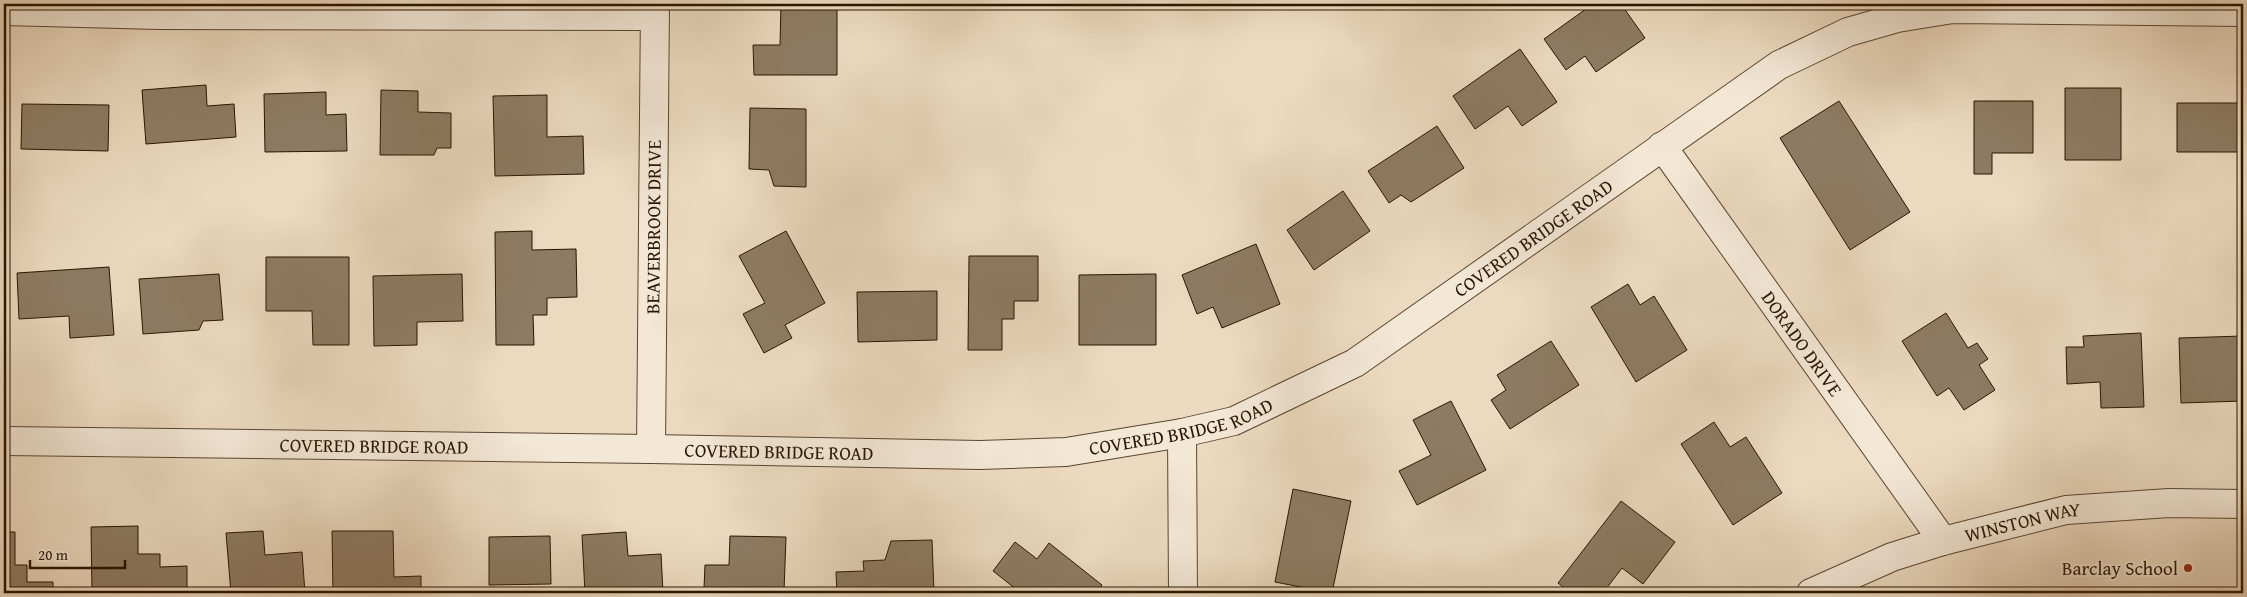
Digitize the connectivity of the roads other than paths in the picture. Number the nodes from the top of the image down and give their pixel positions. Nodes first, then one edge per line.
1 (1953, 6) edge
2 (159, 9) edge
3 (654, 10) edge
4 (4, 11) edge
5 (2243, 12) edge
6 (1662, 146) junction
7 (1182, 433) junction
8 (4, 441) edge
9 (651, 449) junction
10 (2243, 504) edge
11 (1943, 541) junction
12 (1183, 593) edge
13 (1811, 593) edge

1 - 5 street, COVERED BRIDGE ROAD
1 - 6 street, COVERED BRIDGE ROAD
2 - 3 street
2 - 4 street
3 - 9 street, BEAVERBROOK DRIVE
6 - 7 street, COVERED BRIDGE ROAD
6 - 11 street, DORADO DRIVE
7 - 9 street, COVERED BRIDGE ROAD
7 - 12 street
8 - 9 street, COVERED BRIDGE ROAD
10 - 11 street, WINSTON WAY
11 - 13 street, WINSTON WAY

